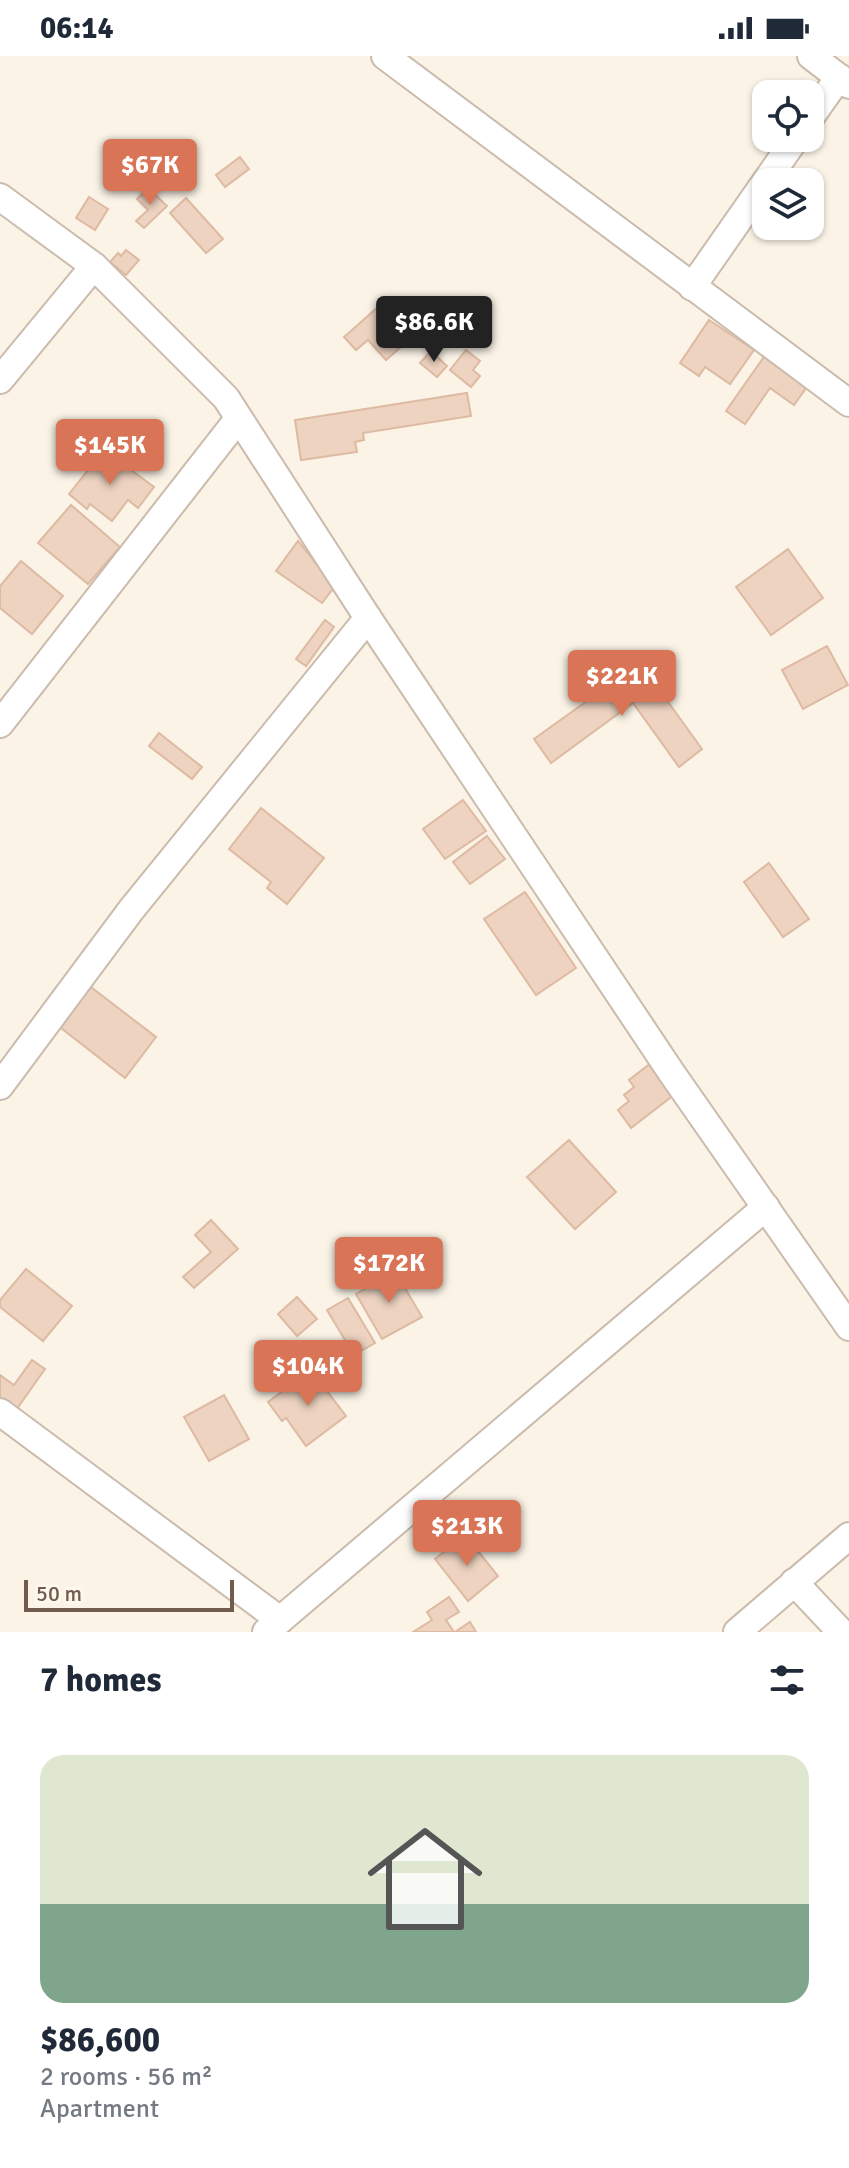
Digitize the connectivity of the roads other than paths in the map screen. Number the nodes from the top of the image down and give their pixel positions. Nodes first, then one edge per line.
1 (385, 56) edge
2 (811, 56) edge
3 (844, 81) edge
4 (824, 103) edge
5 (786, 152) edge
6 (0, 197) edge
7 (94, 266) junction
8 (692, 287) junction
9 (0, 380) edge
10 (849, 403) edge
11 (238, 419) junction
12 (368, 618) junction
13 (0, 724) edge
14 (0, 1086) edge
15 (766, 1207) junction
16 (849, 1327) edge
17 (0, 1412) edge
18 (849, 1536) edge
19 (794, 1582) junction
20 (273, 1626) edge
21 (737, 1632) edge
22 (841, 1632) edge

1 - 8 street
2 - 3 street
3 - 4 street
5 - 8 street
6 - 7 street
7 - 9 street
7 - 11 street
8 - 10 street
11 - 12 street
11 - 13 street
12 - 14 street
12 - 15 street
15 - 16 street
15 - 20 street
17 - 20 street
18 - 19 street
19 - 21 street
19 - 22 street

